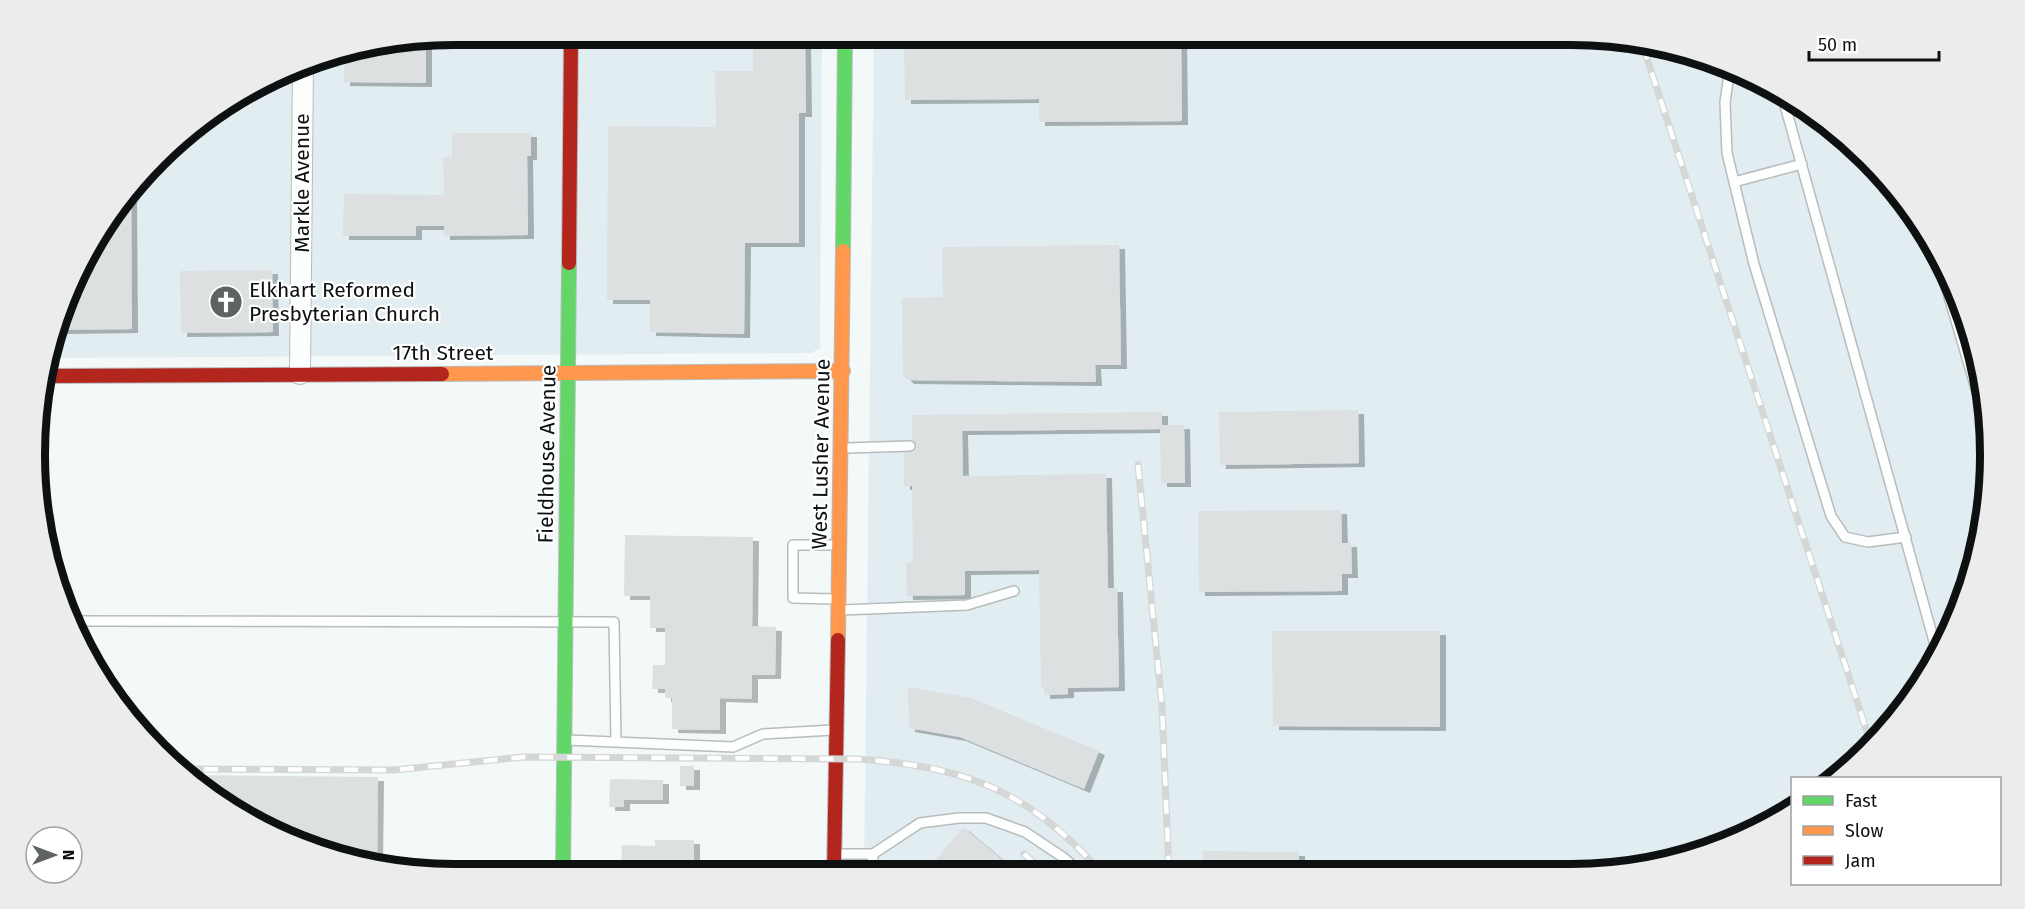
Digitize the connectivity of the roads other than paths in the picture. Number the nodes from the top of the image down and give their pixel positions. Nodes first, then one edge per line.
1 (571, 45) edge
2 (845, 45) edge
3 (300, 75) edge
4 (1729, 77) edge
5 (1785, 106) edge
6 (1802, 164) junction
7 (1734, 182) junction
8 (1951, 304) edge
9 (843, 371) junction
10 (569, 373) junction
11 (300, 374) junction
12 (1972, 375) edge
13 (53, 376) edge
14 (910, 446) dead end
15 (842, 449) junction
16 (1906, 537) junction
17 (841, 544) junction
18 (1014, 591) dead end
19 (840, 604) junction
20 (80, 621) edge
21 (566, 621) junction
22 (1934, 642) edge
23 (838, 730) junction
24 (565, 740) junction
25 (616, 742) junction
26 (834, 854) junction
27 (873, 855) junction
28 (563, 864) edge
29 (834, 864) edge
30 (872, 864) edge
31 (1071, 864) edge

1 - 10 street, Fieldhouse Avenue
2 - 9 street, West Lusher Avenue
3 - 11 street, Markle Avenue
4 - 7 lane
5 - 6 lane
6 - 7 lane
6 - 16 lane
7 - 16 lane
8 - 12 lane
9 - 10 street, 17th Street
9 - 15 street, West Lusher Avenue
10 - 11 street, 17th Street
10 - 21 street, Fieldhouse Avenue
11 - 13 street, 17th Street
14 - 15 lane
15 - 17 street, West Lusher Avenue
16 - 22 lane
17 - 19 street, West Lusher Avenue
17 - 19 lane
18 - 19 lane
19 - 23 street, West Lusher Avenue
20 - 21 lane
21 - 24 street, Fieldhouse Avenue
21 - 25 lane
23 - 25 lane
23 - 26 street, West Lusher Avenue
24 - 25 lane
24 - 28 street, Fieldhouse Avenue
26 - 27 lane
26 - 29 street, West Lusher Avenue
27 - 30 lane
27 - 31 lane

